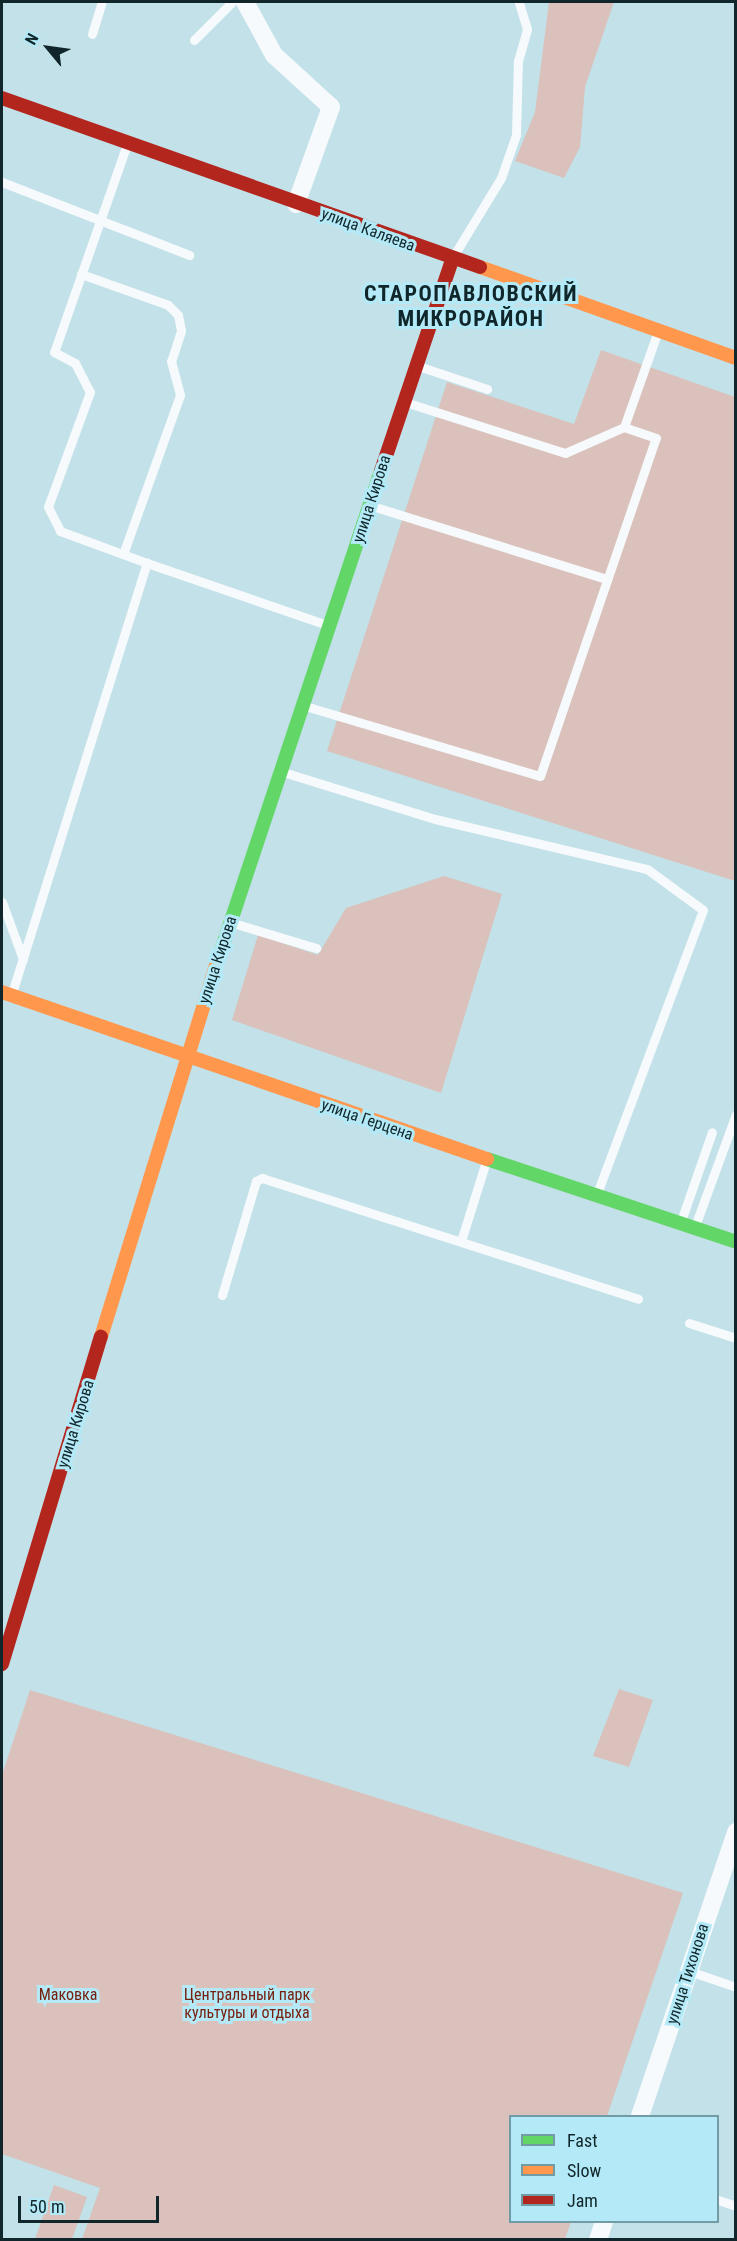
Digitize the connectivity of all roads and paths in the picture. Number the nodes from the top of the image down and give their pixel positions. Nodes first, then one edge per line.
1 (102, 2) edge
2 (243, 2) edge
3 (519, 2) edge
4 (92, 34) dead end
5 (194, 40) dead end
6 (2, 98) edge
7 (128, 143) junction
8 (2, 182) edge
9 (296, 204) junction
10 (100, 220) junction
11 (189, 255) dead end
12 (452, 260) junction
13 (81, 274) junction
14 (658, 331) junction
15 (735, 358) edge
16 (417, 365) junction
17 (487, 389) dead end
18 (405, 401) junction
19 (624, 427) junction
20 (370, 505) junction
21 (123, 554) junction
22 (147, 563) junction
23 (607, 579) junction
24 (329, 626) junction
25 (303, 706) junction
26 (281, 771) junction
27 (2, 902) edge
28 (231, 923) junction
29 (316, 948) dead end
30 (23, 959) junction
31 (7, 994) edge
32 (185, 1059) junction
33 (735, 1114) edge
34 (712, 1132) dead end
35 (486, 1160) junction
36 (596, 1196) junction
37 (680, 1224) junction
38 (694, 1228) junction
39 (460, 1241) junction
40 (735, 1242) edge
41 (222, 1295) dead end
42 (638, 1299) dead end
43 (689, 1323) dead end
44 (735, 1338) edge
45 (2, 1664) edge
46 (735, 1832) edge
47 (689, 1971) junction
48 (735, 1987) edge
49 (640, 2115) edge
50 (719, 2201) edge
51 (735, 2206) edge
52 (604, 2223) edge
53 (597, 2240) edge

1 - 4 lane
2 - 5 lane
2 - 9 street
3 - 12 lane
6 - 7 street, улица Каляева
7 - 9 street, улица Каляева
7 - 10 lane
8 - 10 lane
9 - 12 street, улица Каляева
10 - 11 lane
10 - 13 lane
12 - 14 street, улица Каляева
12 - 16 street, улица Кирова
13 - 21 lane
13 - 21 lane
14 - 15 street, улица Каляева
14 - 19 lane
16 - 17 lane
16 - 18 street, улица Кирова
18 - 19 lane
18 - 20 street, улица Кирова
19 - 23 lane
20 - 23 lane
20 - 24 street, улица Кирова
21 - 22 lane
22 - 24 lane
22 - 30 lane
23 - 25 lane
24 - 25 street, улица Кирова
25 - 26 street, улица Кирова
26 - 28 street, улица Кирова
26 - 36 lane
27 - 30 lane
28 - 29 lane
28 - 32 street, улица Кирова
30 - 31 lane
31 - 32 street, улица Герцена
32 - 35 street, улица Герцена
32 - 45 street, улица Кирова
33 - 38 lane
34 - 37 lane
35 - 36 street, улица Герцена
35 - 39 lane
36 - 37 street, улица Герцена
37 - 38 street, улица Герцена
38 - 40 street, улица Герцена
39 - 41 lane
39 - 42 lane
43 - 44 lane
46 - 47 street, улица Тихонова
47 - 48 lane
47 - 49 street, улица Тихонова
50 - 51 lane
52 - 53 street

